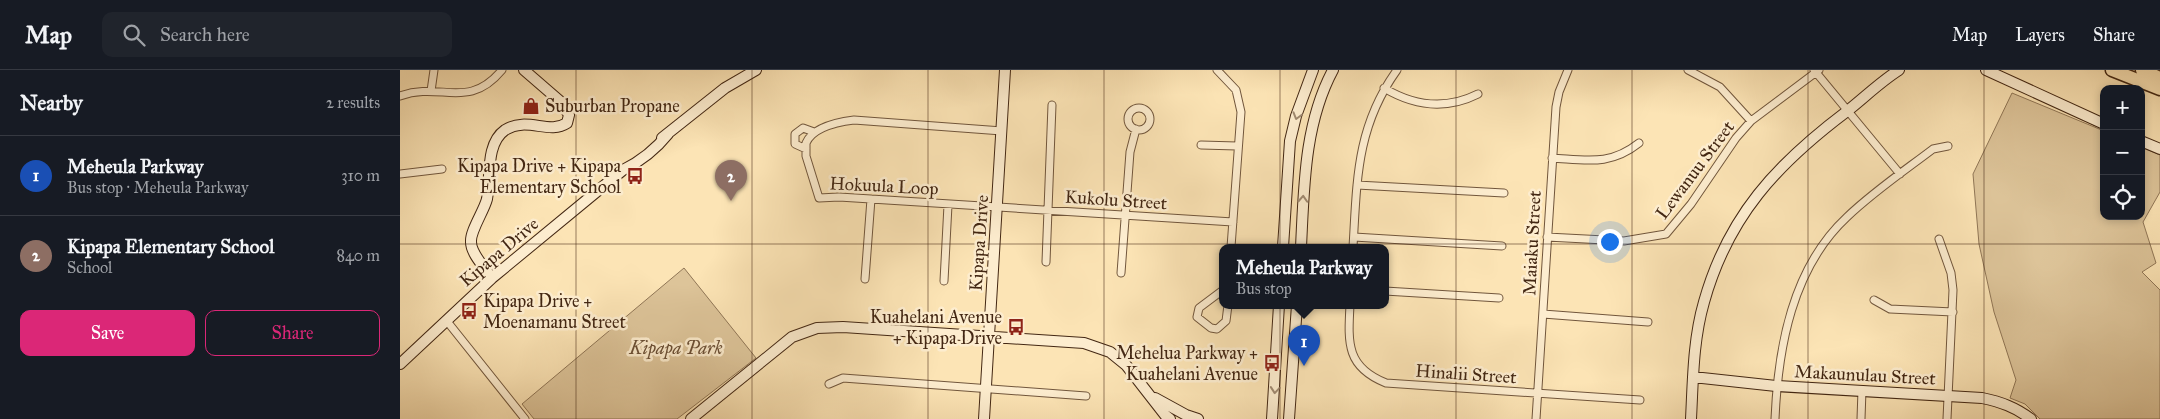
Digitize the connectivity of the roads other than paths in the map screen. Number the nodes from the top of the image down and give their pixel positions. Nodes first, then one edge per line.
1 (434, 70) edge
2 (502, 70) edge
3 (524, 70) edge
4 (756, 70) edge
5 (1005, 70) edge
6 (1217, 70) edge
7 (1313, 70) edge
8 (1333, 70) edge
9 (1397, 70) edge
10 (1568, 70) edge
11 (1688, 70) edge
12 (1900, 70) edge
13 (1986, 70) edge
14 (2112, 70) edge
15 (2142, 70) edge
16 (1816, 71) edge
17 (2160, 78) edge
18 (1384, 88) junction
19 (2160, 89) edge
20 (431, 91) junction
21 (1478, 94) dead end
22 (400, 96) edge
23 (1052, 105) dead end
24 (1847, 111) junction
25 (1751, 121) junction
26 (2100, 122) edge
27 (1136, 129) dead end
28 (1002, 131) junction
29 (814, 132) junction
30 (2145, 143) edge
31 (1639, 144) dead end
32 (1202, 145) dead end
33 (1238, 146) junction
34 (1948, 146) dead end
35 (806, 149) junction
36 (2160, 149) edge
37 (1552, 158) junction
38 (442, 169) dead end
39 (400, 174) edge
40 (1900, 174) junction
41 (1357, 186) junction
42 (1504, 193) dead end
43 (871, 199) junction
44 (948, 205) junction
45 (998, 208) junction
46 (1048, 211) junction
47 (1126, 216) junction
48 (1233, 222) junction
49 (1354, 237) junction
50 (1547, 237) junction
51 (1939, 239) dead end
52 (1231, 244) edge
53 (1283, 244) edge
54 (1301, 244) edge
55 (1353, 244) edge
56 (1502, 246) dead end
57 (1046, 262) dead end
58 (1121, 273) dead end
59 (492, 278) junction
60 (865, 279) dead end
61 (944, 280) dead end
62 (1389, 291) edge
63 (1219, 293) edge
64 (1499, 298) dead end
65 (1874, 300) dead end
66 (1228, 309) edge
67 (1279, 309) edge
68 (1297, 309) edge
69 (1350, 309) edge
70 (1953, 312) junction
71 (1543, 314) junction
72 (446, 320) junction
73 (1648, 322) dead end
74 (988, 336) junction
75 (400, 364) edge
76 (1693, 377) junction
77 (830, 384) dead end
78 (1776, 386) junction
79 (986, 387) junction
80 (1862, 390) junction
81 (1538, 393) junction
82 (1086, 396) dead end
83 (1151, 396) junction
84 (1948, 396) junction
85 (1640, 400) dead end
86 (525, 419) edge
87 (690, 419) edge
88 (984, 419) edge
89 (1170, 419) edge
90 (1198, 419) edge
91 (1272, 419) edge
92 (1289, 419) edge
93 (1536, 419) edge
94 (1691, 419) edge
95 (1775, 419) edge
96 (1861, 419) edge
97 (1947, 419) edge
98 (2031, 419) edge

1 - 20 street
2 - 20 street
3 - 59 street
4 - 59 street, Kipapa Drive
5 - 28 street, Kipapa Drive
6 - 33 street
7 -> 53 street
54 -> 8 street
9 - 18 street
10 - 37 street, Maiaku Street
11 - 25 street
12 - 24 street
13 - 26 street
14 - 19 highway
15 - 17 highway
16 - 24 street
16 - 25 street, Lewanuu Street
18 - 21 street
18 - 41 street
20 - 22 street
23 - 46 street
24 - 40 street
24 - 76 street
25 - 50 street, Lewanuu Street
27 - 47 street
28 - 29 street, Hokuula Loop
28 - 45 street, Kipapa Drive
29 - 35 street
29 - 35 street, Hokuula Loop
30 - 36 street
31 - 37 street
32 - 33 street
33 - 48 street
34 - 40 street
35 - 43 street, Hokuula Loop
37 - 50 street, Maiaku Street
38 - 39 street
40 - 78 street
41 - 42 street
41 - 49 street
43 - 44 street, Hokuula Loop
43 - 60 street
44 - 45 street, Hokuula Loop
44 - 61 street
45 - 46 street, Kukolu Street
45 - 74 street, Kipapa Drive
46 - 47 street, Kukolu Street
46 - 57 street
47 - 48 street, Kukolu Street
47 - 58 street
48 - 52 street
49 - 55 street
49 - 56 street
50 - 71 street, Maiaku Street
51 - 70 street
59 - 72 street, Kipapa Drive
62 - 64 street
63 - 66 street
65 - 70 street
67 -> 91 street
68 - 92 street
69 - 81 street, Hinalii Street
70 - 84 street
71 - 73 street
71 - 81 street, Maiaku Street
72 - 75 street, Kipapa Drive
72 - 86 street
74 - 79 street, Kipapa Drive
74 - 83 street
74 - 87 street
76 - 78 street, Makaunulau Street
76 - 94 street
77 - 79 street
78 - 80 street, Makaunulau Street
78 - 95 street
79 - 82 street
79 - 88 street, Kipapa Drive
80 - 84 street, Makaunulau Street
80 - 96 street
81 - 85 street, Hinalii Street
81 - 93 street, Maiaku Street
83 - 89 street
83 - 90 street
84 - 97 street
84 - 98 street, Makaunulau Street

